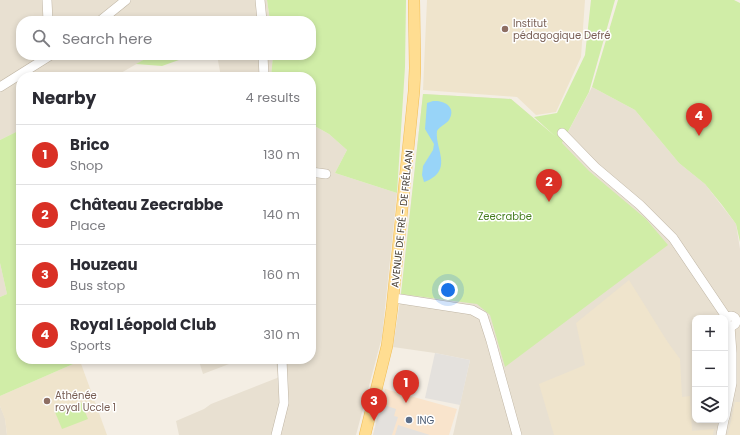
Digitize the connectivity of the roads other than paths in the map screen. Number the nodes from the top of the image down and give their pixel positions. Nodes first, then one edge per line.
1 (47, 0) edge
2 (126, 0) edge
3 (260, 0) edge
4 (414, 0) edge
5 (48, 16) edge
6 (106, 16) edge
7 (262, 16) edge
8 (42, 60) edge
9 (263, 60) edge
10 (23, 72) edge
11 (264, 72) edge
12 (16, 77) edge
13 (0, 87) edge
14 (562, 133) dead end
15 (316, 173) edge
16 (326, 174) dead end
17 (394, 298) junction
18 (733, 322) edge
19 (282, 364) edge
20 (728, 402) edge
21 (723, 423) edge
22 (276, 435) edge
23 (365, 435) edge
24 (518, 435) edge
25 (721, 435) edge

1 - 5 street
2 - 6 street
3 - 7 street
4 - 17 main road, AVENUE DE FRÉ - DE FRÉLAAN
8 - 10 street
9 - 11 street
12 - 13 street
14 - 18 street
15 - 16 street
17 - 23 main road, AVENUE DE FRÉ - DE FRÉLAAN
17 - 24 street
18 - 20 street
19 - 22 street
21 - 25 street

